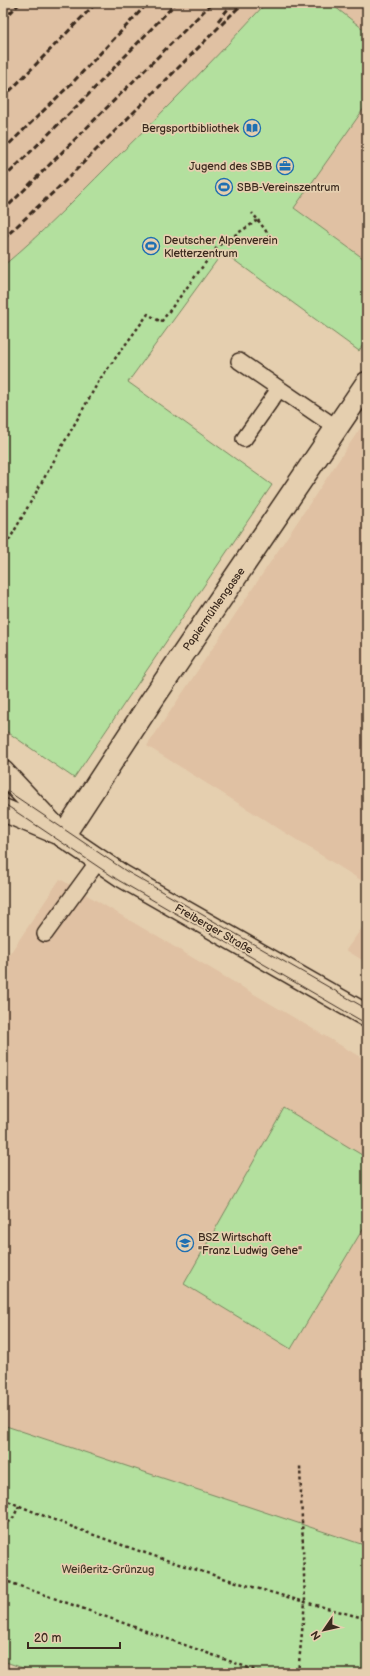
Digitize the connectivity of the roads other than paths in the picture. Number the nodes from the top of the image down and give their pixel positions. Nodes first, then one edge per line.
1 (239, 361) dead end
2 (367, 384) edge
3 (279, 388) junction
4 (337, 428) junction
5 (244, 439) dead end
6 (3, 772) edge
7 (3, 810) edge
8 (64, 836) junction
9 (99, 860) junction
10 (45, 934) dead end
11 (367, 1016) edge

1 - 3 lane
2 - 4 street, Papiermühlengasse
3 - 4 lane
3 - 5 lane
4 - 8 street, Papiermühlengasse
6 - 8 street, Freiberger Straße
7 - 8 street, Freiberger Straße
8 - 9 street, Freiberger Straße
9 - 10 lane
9 - 11 street, Freiberger Straße

